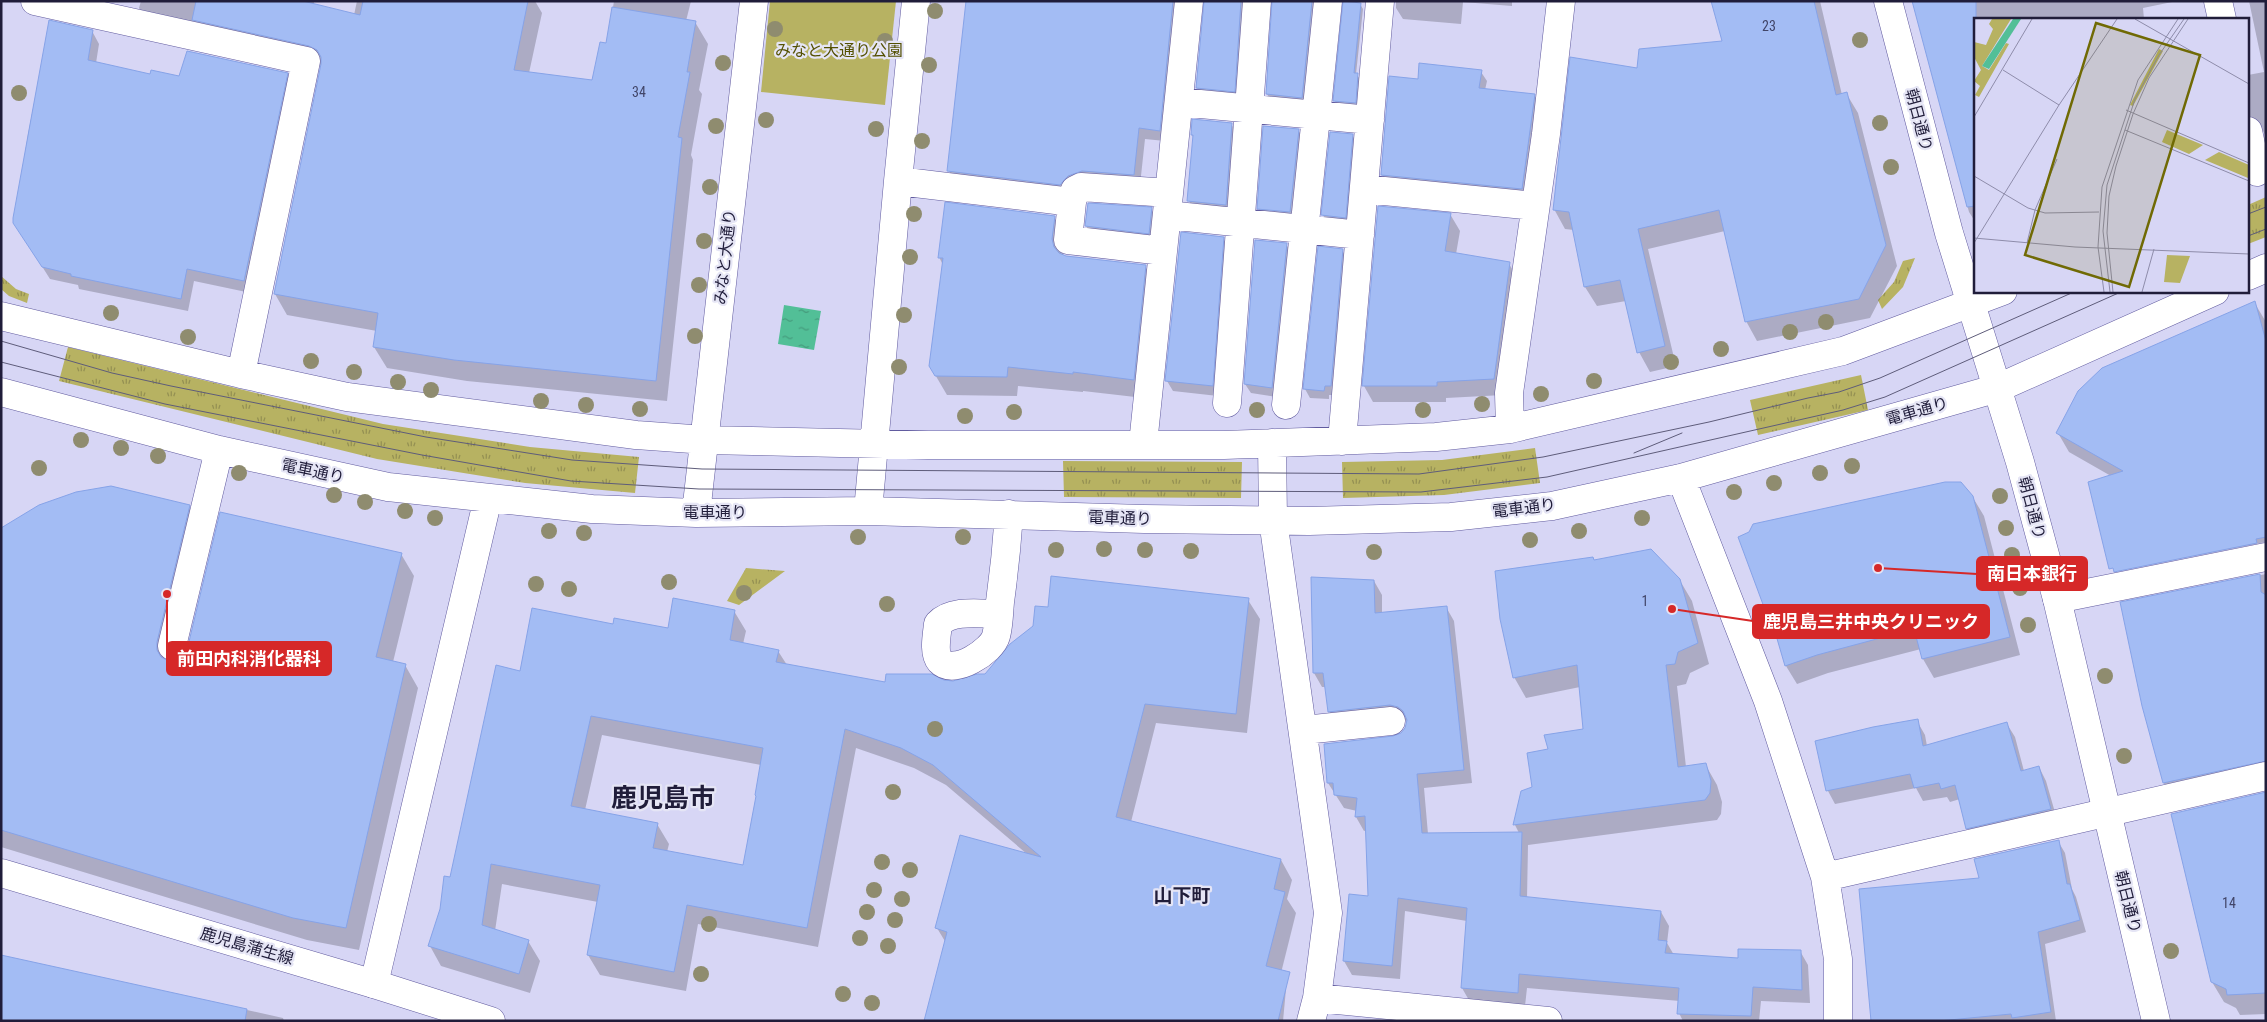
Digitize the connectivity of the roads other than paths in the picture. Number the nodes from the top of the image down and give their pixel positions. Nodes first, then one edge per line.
1 (35, 1) edge
2 (916, 1) edge
3 (1190, 1) edge
4 (1257, 1) edge
5 (1328, 1) edge
6 (1380, 1) edge
7 (1562, 1) edge
8 (1888, 1) edge
9 (2218, 1) edge
10 (752, 2) edge
11 (2222, 18) edge
12 (1179, 102) junction
13 (1248, 109) junction
14 (1316, 115) junction
15 (1370, 120) junction
16 (2250, 140) edge
17 (2257, 172) edge
18 (898, 181) junction
19 (1364, 189) junction
20 (1072, 202) junction
21 (1168, 204) junction
22 (1535, 206) junction
23 (1240, 222) junction
24 (1304, 229) junction
25 (1360, 235) junction
26 (1163, 251) junction
27 (2266, 268) edge
28 (2250, 275) edge
29 (2001, 292) edge
30 (2213, 292) edge
31 (1971, 304) junction
32 (1, 316) edge
33 (241, 374) junction
34 (1998, 388) junction
35 (1, 392) edge
36 (1227, 403) dead end
37 (1286, 405) dead end
38 (1510, 429) junction
39 (706, 440) junction
40 (1342, 441) junction
41 (874, 443) junction
42 (1272, 443) junction
43 (1143, 444) junction
44 (219, 450) junction
45 (1681, 478) junction
46 (488, 498) junction
47 (868, 510) junction
48 (696, 513) junction
49 (1009, 514) junction
50 (1273, 520) junction
51 (2266, 557) edge
52 (2057, 599) junction
53 (999, 614) dead end
54 (172, 646) dead end
55 (1391, 721) dead end
56 (1304, 730) junction
57 (2266, 776) edge
58 (2107, 814) junction
59 (1, 874) edge
60 (1825, 877) junction
61 (374, 984) junction
62 (1314, 1009) edge
63 (491, 1021) edge
64 (1548, 1021) edge
65 (1838, 1021) edge
66 (2156, 1021) edge

1 - 33 main road
2 - 18 main road
3 - 12 main road
4 - 13 main road
5 - 14 main road
6 - 15 main road
7 - 22 main road
8 - 31 main road, 朝日通り
9 - 11 main road
10 - 39 main road, みなと大通り
12 - 13 main road
12 - 21 main road
13 - 14 main road
13 - 23 main road
14 - 15 main road
14 - 24 main road
15 - 19 main road
16 - 17 main road
18 - 20 main road
18 - 41 main road
19 - 22 main road
19 - 25 main road
20 - 21 main road
20 - 26 main road
21 - 23 main road
21 - 26 main road
22 - 38 main road
23 - 24 main road
23 - 36 main road
24 - 25 main road
24 - 37 main road
25 - 40 main road
26 - 43 main road
27 - 28 main road
29 - 31 main road
30 - 34 main road, 電車通り
31 - 34 main road, 朝日通り
31 - 38 main road
32 - 33 main road
33 - 39 main road
34 - 45 main road, 電車通り
34 - 52 main road, 朝日通り
35 - 44 main road, 電車通り
38 - 40 main road
39 - 41 main road
39 - 48 main road, みなと大通り
40 - 42 main road
41 - 43 main road
41 - 47 main road
42 - 43 main road
42 - 50 main road
44 - 46 main road, 電車通り
44 - 54 main road
45 - 50 main road, 電車通り
45 - 60 main road
46 - 48 main road, 電車通り
46 - 61 main road
47 - 48 main road, 電車通り
47 - 49 main road, 電車通り
49 - 50 main road, 電車通り
49 - 53 main road
50 - 56 main road
51 - 52 main road
52 - 58 main road, 朝日通り
55 - 56 main road
56 - 62 main road
57 - 58 main road
58 - 60 main road
58 - 66 main road, 朝日通り
59 - 61 main road, 鹿児島蒲生線
60 - 65 main road
61 - 63 main road, 鹿児島蒲生線
62 - 64 main road

